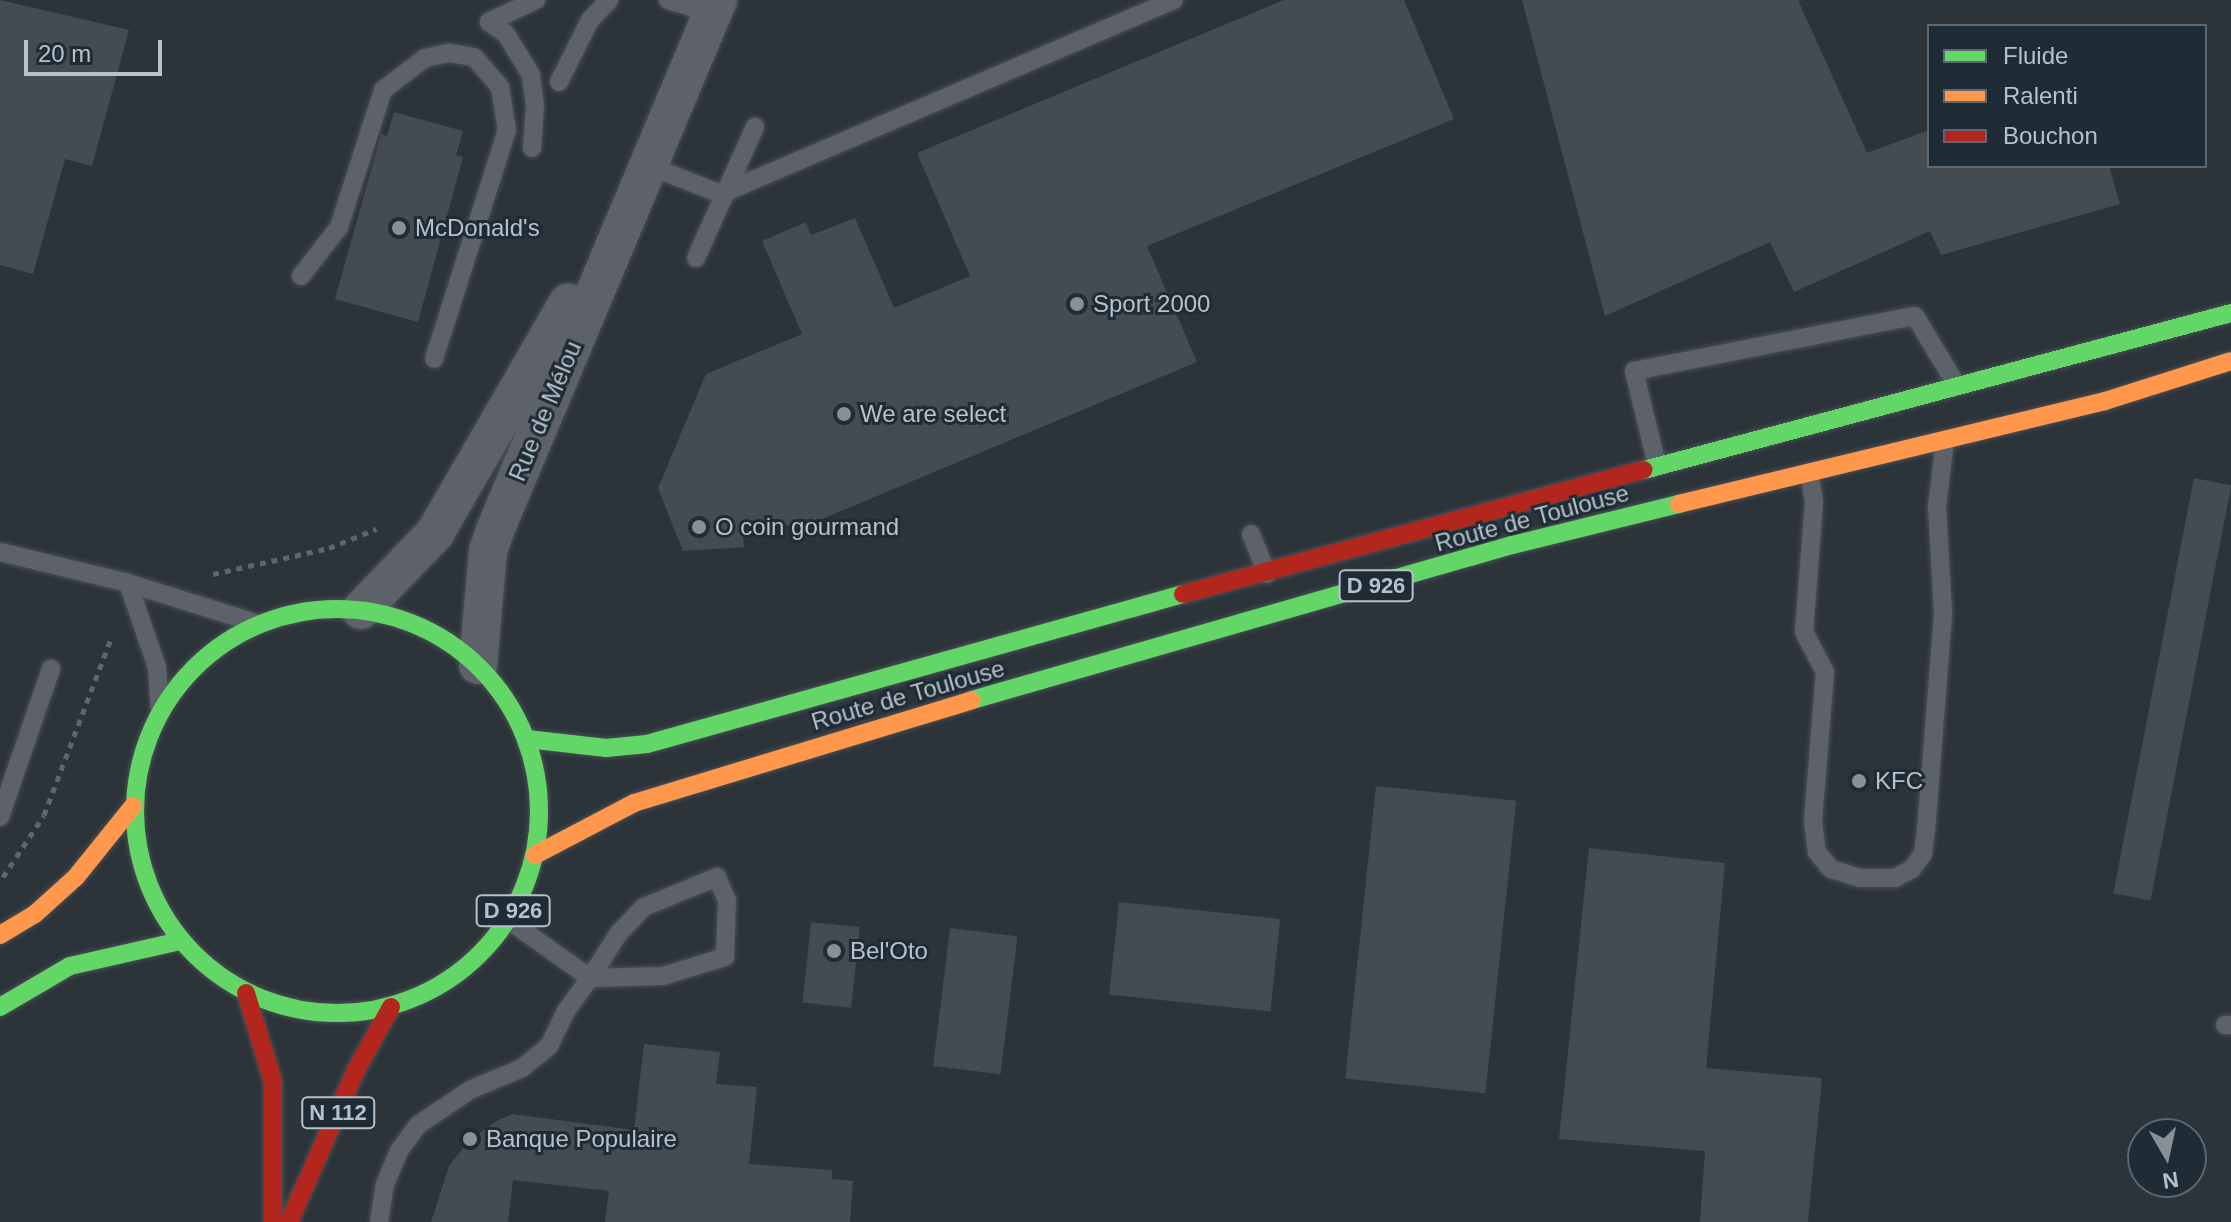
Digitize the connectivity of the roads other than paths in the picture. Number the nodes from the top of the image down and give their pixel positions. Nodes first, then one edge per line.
1 (536, 0) edge
2 (609, 0) edge
3 (668, 0) edge
4 (1174, 0) edge
5 (715, 6) edge
6 (559, 82) dead end
7 (755, 127) dead end
8 (532, 148) dead end
9 (647, 165) junction
10 (721, 194) junction
11 (696, 258) dead end
12 (301, 276) dead end
13 (2231, 313) edge
14 (434, 359) dead end
15 (2231, 361) edge
16 (1958, 388) junction
17 (1945, 440) junction
18 (1657, 465) junction
19 (1809, 473) junction
20 (1251, 534) dead end
21 (0, 552) edge
22 (1266, 570) junction
23 (128, 583) junction
24 (361, 610) junction
25 (1277, 615) junction
26 (259, 624) junction
27 (478, 665) junction
28 (51, 669) dead end
29 (160, 711) junction
30 (527, 739) junction
31 (133, 806) junction
32 (0, 817) edge
33 (535, 855) junction
34 (508, 920) junction
35 (0, 935) edge
36 (180, 941) junction
37 (590, 978) junction
38 (246, 993) junction
39 (0, 1007) edge
40 (391, 1007) junction
41 (273, 1222) edge
42 (289, 1222) edge
43 (379, 1222) edge

1 - 8 lane
2 - 6 lane
3 - 5 lane
4 - 10 lane
5 - 9 street, Rue de Mélou
7 - 10 lane
9 - 10 lane
9 - 24 street, Rue de Mélou
9 - 27 street, Rue de Mélou
10 - 11 lane
12 - 14 lane
13 - 16 main road, D 926
15 - 17 main road, Route de Toulouse / D 926
16 - 18 main road, D 926
16 - 18 lane
17 - 19 main road, Route de Toulouse / D 926
17 - 19 lane
18 - 22 main road, D 926
19 - 25 main road, Route de Toulouse / D 926
20 - 22 lane
21 - 23 lane
22 - 25 lane
22 - 30 main road, D 926
23 - 26 lane
23 - 29 lane
24 - 26 main road, D 926
24 - 27 main road, D 926
25 - 33 main road, Route de Toulouse / D 926
26 - 29 main road, D 926
27 - 30 main road, D 926
28 - 32 lane
29 - 31 main road, D 926
30 - 33 main road, D 926
31 - 35 main road
31 - 36 main road, D 926
33 - 34 main road, D 926
34 - 37 lane
34 - 40 main road, D 926
36 - 38 main road, D 926
36 - 39 main road
37 - 37 lane
37 - 43 lane
38 - 40 main road, D 926
38 - 41 main road, N 112
40 - 42 main road, N 112

